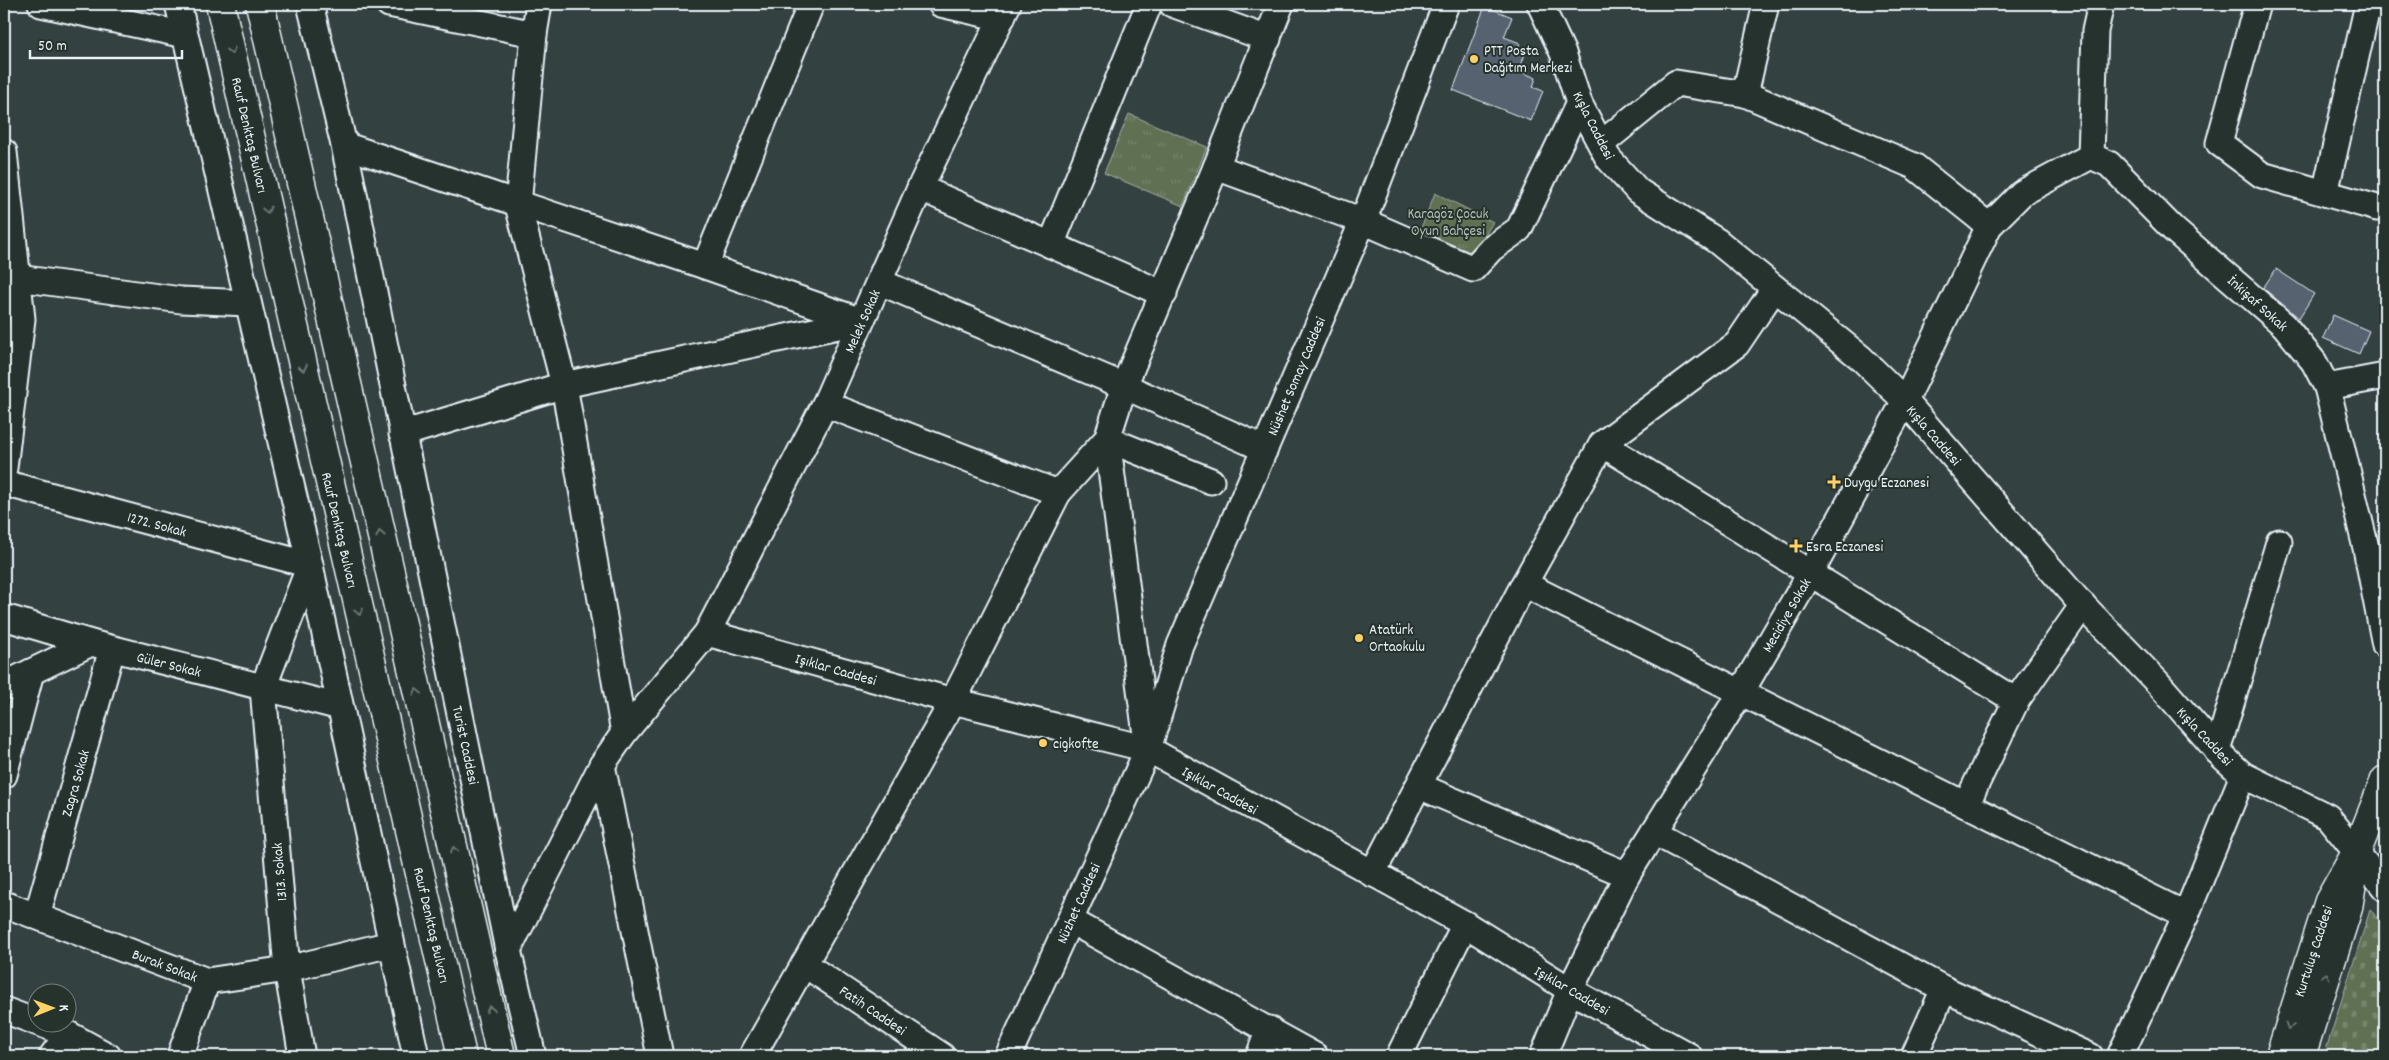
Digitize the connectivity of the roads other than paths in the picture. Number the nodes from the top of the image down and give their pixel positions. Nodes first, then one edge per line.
1 (41, 4) edge
2 (178, 4) edge
3 (220, 4) edge
4 (260, 4) edge
5 (310, 4) edge
6 (388, 4) edge
7 (539, 4) edge
8 (811, 4) edge
9 (941, 4) edge
10 (1149, 4) edge
11 (1172, 4) edge
12 (1281, 4) edge
13 (1446, 4) edge
14 (1540, 4) edge
15 (1766, 4) edge
16 (2101, 4) edge
17 (2256, 4) edge
18 (2368, 4) edge
19 (1005, 11) edge
20 (534, 34) junction
21 (185, 35) junction
22 (1268, 39) junction
23 (1745, 94) junction
24 (1580, 103) junction
25 (1601, 144) junction
26 (344, 145) junction
27 (4, 152) edge
28 (2090, 156) junction
29 (1216, 167) junction
30 (920, 188) junction
31 (2325, 193) junction
32 (518, 205) junction
33 (2385, 208) edge
34 (1363, 221) junction
35 (1989, 226) junction
36 (1051, 244) junction
37 (9, 251) edge
38 (705, 266) junction
39 (18, 278) junction
40 (880, 282) junction
41 (1774, 289) junction
42 (1164, 294) junction
43 (248, 303) junction
44 (861, 321) junction
45 (2385, 376) edge
46 (564, 385) junction
47 (1124, 386) junction
48 (2327, 387) junction
49 (1905, 401) junction
50 (826, 404) junction
51 (402, 434) junction
52 (1107, 439) junction
53 (1602, 444) junction
54 (1265, 450) junction
55 (4, 468) edge
56 (1211, 481) dead end
57 (4, 483) edge
58 (1058, 493) junction
59 (2280, 542) dead end
60 (310, 565) junction
61 (1810, 574) junction
62 (1524, 584) junction
63 (2083, 605) junction
64 (4, 617) edge
65 (707, 633) junction
66 (2385, 644) edge
67 (102, 646) junction
68 (31, 672) junction
69 (4, 685) edge
70 (264, 688) junction
71 (1740, 692) junction
72 (953, 701) junction
73 (2016, 701) junction
74 (340, 707) junction
75 (624, 733) junction
76 (1148, 749) junction
77 (2217, 751) junction
78 (602, 765) junction
79 (4, 775) edge
80 (2243, 776) junction
81 (2385, 780) edge
82 (1419, 786) junction
83 (1966, 805) junction
84 (1654, 832) junction
85 (2356, 851) junction
86 (1372, 874) junction
87 (1627, 875) junction
88 (2385, 888) edge
89 (4, 904) edge
90 (2186, 915) junction
91 (37, 916) junction
92 (1071, 920) junction
93 (1465, 924) junction
94 (391, 944) junction
95 (508, 950) junction
96 (804, 964) junction
97 (287, 969) junction
98 (207, 982) junction
99 (1944, 989) junction
100 (1570, 990) junction
101 (4, 1010) edge
102 (1269, 1029) junction
103 (68, 1034) junction
104 (52, 1056) edge
105 (108, 1056) edge
106 (180, 1056) edge
107 (302, 1056) edge
108 (416, 1056) edge
109 (462, 1056) edge
110 (501, 1056) edge
111 (532, 1056) edge
112 (660, 1056) edge
113 (752, 1056) edge
114 (942, 1056) edge
115 (1008, 1056) edge
116 (1259, 1056) edge
117 (1315, 1056) edge
118 (1399, 1056) edge
119 (1543, 1056) edge
120 (1689, 1056) edge
121 (1914, 1056) edge
122 (2090, 1056) edge
123 (2120, 1056) edge
124 (2280, 1056) edge
125 (2301, 1056) edge

1 - 21 street
2 - 21 street
3 -> 109 main road, Rauf Denktaş Bulvarı
110 -> 4 main road
5 - 26 street, Turist Caddesi
6 - 20 street
7 - 20 street
8 - 38 street
9 - 19 street
10 - 36 street
11 - 22 street
12 - 22 street
13 - 34 street, Nüshet Somay Caddesi
14 - 24 street, Kışla Caddesi
15 - 23 street
16 - 28 street
17 - 31 street
18 - 31 street
19 - 30 street, Melek Sokak
20 - 32 street
21 - 43 street
22 - 29 street
23 - 25 street
23 - 35 street
24 - 25 street, Kışla Caddesi
24 - 34 street
25 - 41 street, Kışla Caddesi
26 - 32 street
26 - 51 street, Turist Caddesi
27 - 37 street
28 - 35 street, Mecidiye Sokak
28 - 48 street, İnkişaf Sokak
29 - 34 street
29 - 42 street
30 - 36 street
30 - 40 street, Melek Sokak
31 - 33 street
32 - 38 street
32 - 46 street
34 - 54 street, Nüshet Somay Caddesi
35 - 49 street, Mecidiye Sokak
36 - 42 street
37 - 39 street
38 - 44 street
39 - 43 street
39 - 55 street
40 - 44 street, Melek Sokak
40 - 47 street
41 - 49 street, Kışla Caddesi
41 - 53 street
42 - 47 street
43 - 60 street
44 - 46 street
44 - 50 street, Melek Sokak
45 - 48 street
46 - 51 street
46 - 75 street
47 - 52 street
47 - 54 street
48 - 66 street, İnkişaf Sokak
49 - 61 street, Mecidiye Sokak
49 - 63 street, Kışla Caddesi
50 - 58 street
50 - 65 street, Melek Sokak
51 - 95 street, Turist Caddesi
52 - 56 street
52 - 58 street
52 - 76 street
53 - 61 street
53 - 62 street
54 - 76 street, Nüshet Somay Caddesi
57 - 60 street, 1272. Sokak
58 - 72 street
59 - 77 street
60 - 70 street
60 - 74 street
61 - 71 street, Mecidiye Sokak
61 - 73 street
62 - 71 street
62 - 82 street
63 - 73 street
63 - 77 street, Kışla Caddesi
64 - 67 street, Güler Sokak
65 - 72 street, Işıklar Caddesi
65 - 75 street, Melek Sokak
67 - 68 street
67 - 70 street, Güler Sokak
67 - 91 street, Zagra Sokak
68 - 69 street
68 - 79 street
70 - 74 street, Güler Sokak
70 - 97 street, 1313. Sokak
71 - 83 street
71 - 84 street, Mecidiye Sokak
72 - 76 street, Işıklar Caddesi
72 - 96 street
73 - 83 street
74 - 94 street
75 - 78 street, Melek Sokak
76 - 86 street, Işıklar Caddesi
76 - 92 street, Nüzhet Caddesi
77 - 80 street, Kışla Caddesi
78 - 95 street, Melek Sokak
78 - 112 street
80 - 85 street, Kışla Caddesi
80 - 90 street
81 - 85 main road, Kurtuluş Caddesi
82 - 86 street
82 - 87 street
83 - 90 street
84 - 87 street, Mecidiye Sokak
84 - 99 street
85 - 88 street, Kışla Caddesi
85 -> 124 main road, Kurtuluş Caddesi
125 -> 85 main road, Kurtuluş Caddesi
86 - 93 street, Işıklar Caddesi
87 - 100 street, Mecidiye Sokak
89 - 91 street, Burak Sokak
90 - 123 street
91 - 98 street, Burak Sokak
92 - 102 street
92 - 115 street, Nüzhet Caddesi
93 - 100 street, Işıklar Caddesi
93 - 118 street
94 - 97 street, Burak Sokak
94 - 108 street
95 - 111 street, Turist Caddesi
96 - 113 street
96 - 114 street, Fatih Caddesi
97 - 98 street, Burak Sokak
97 - 107 street, 1313. Sokak
98 - 106 street
99 - 121 street
99 - 122 street
100 - 119 street, Mecidiye Sokak
100 - 120 street, Işıklar Caddesi
101 - 103 street
102 - 116 street
102 - 117 street
103 - 104 street
103 - 105 street

